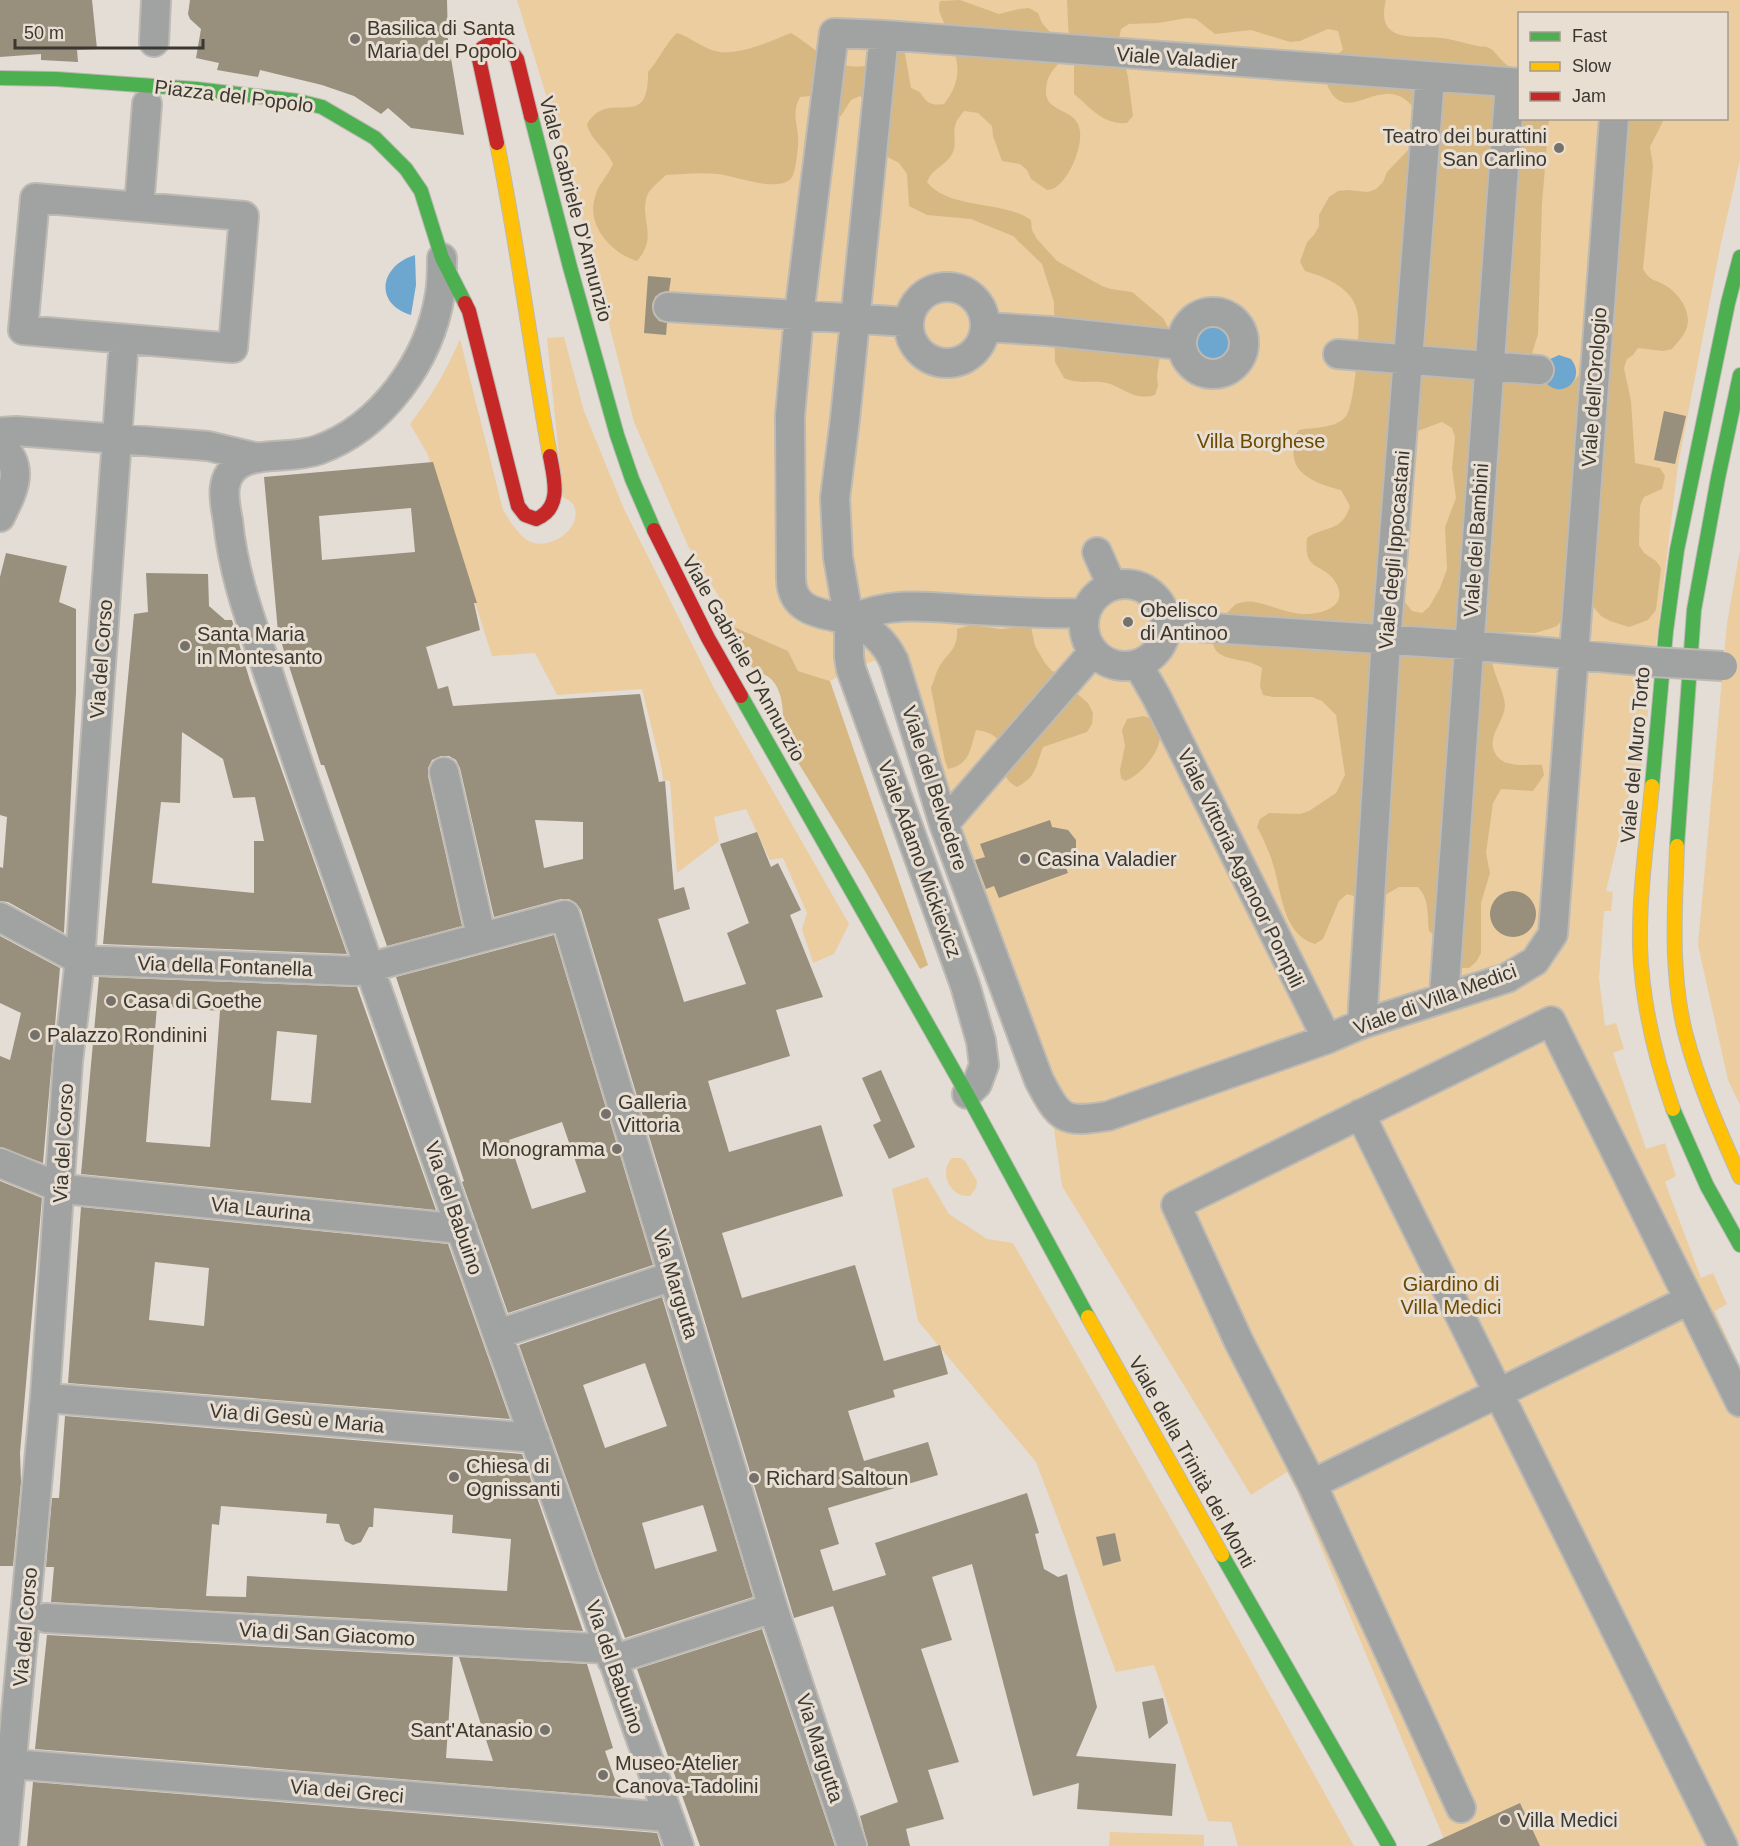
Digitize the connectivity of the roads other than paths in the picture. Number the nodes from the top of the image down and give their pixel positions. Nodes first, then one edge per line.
1 (156, 0) edge
2 (834, 33) joint
3 (884, 35) junction
4 (154, 42) dead end
5 (1430, 77) junction
6 (0, 78) edge
7 (1515, 83) edge
8 (147, 104) dead end
9 (1614, 120) edge
10 (139, 207) junction
11 (442, 258) junction
12 (1740, 258) edge
13 (668, 307) dead end
14 (800, 315) junction
15 (855, 319) junction
16 (909, 322) junction
17 (986, 327) junction
18 (124, 339) junction
19 (1181, 345) dead end
20 (1338, 354) dead end
21 (1409, 360) junction
22 (1490, 366) junction
23 (1539, 370) dead end
24 (1740, 375) edge
25 (0, 432) edge
26 (116, 440) junction
27 (0, 445) edge
28 (258, 458) junction
29 (0, 517) edge
30 (1097, 552) dead end
31 (235, 569) joint
32 (1112, 586) junction
33 (1085, 613) junction
34 (849, 620) junction
35 (1167, 625) junction
36 (1386, 641) junction
37 (1468, 645) junction
38 (1094, 652) junction
39 (1575, 656) junction
40 (1138, 664) junction
41 (1732, 667) edge
42 (444, 772) dead end
43 (944, 824) junction
44 (0, 917) edge
45 (481, 936) junction
46 (80, 960) junction
47 (368, 967) junction
48 (1444, 996) junction
49 (1362, 1024) junction
50 (1327, 1039) junction
51 (966, 1094) junction
52 (1360, 1114) junction
53 (1108, 1116) joint
54 (0, 1163) edge
55 (1740, 1177) edge
56 (61, 1188) junction
57 (462, 1229) junction
58 (1740, 1245) edge
59 (673, 1276) junction
60 (1689, 1300) junction
61 (498, 1334) junction
62 (1498, 1394) junction
63 (60, 1398) dead end
64 (1740, 1402) edge
65 (535, 1438) junction
66 (1312, 1484) junction
67 (773, 1608) junction
68 (46, 1618) dead end
69 (610, 1655) junction
70 (10, 1683) edge
71 (25, 1766) dead end
72 (1461, 1808) dead end
73 (668, 1817) junction
74 (4, 1846) edge
75 (679, 1846) edge
76 (852, 1846) edge
77 (1389, 1846) edge
78 (1723, 1846) edge

1 - 4 street
2 - 3 street, Viale Valadier
2 - 14 street, Viale del Belvedere
3 - 5 street, Viale Valadier
3 - 15 street
5 - 7 street, Viale Valadier
5 - 21 street, Viale degli Ippocastani
6 - 11 street, Piazza del Popolo
7 - 22 street, Viale dei Bambini
8 - 10 street, Piazza del Popolo
9 - 39 street, Viale dell'Orologio
10 - 18 street
10 - 18 street
11 - 28 street, Piazza del Popolo
11 - 51 street, Viale Gabriele D'Annunzio
12 - 58 street, Viale del Muro Torto
13 - 14 street
14 - 15 street
14 - 34 street, Viale del Belvedere
15 - 16 street
15 - 34 street
16 - 17 street
16 - 17 street
17 - 19 street
18 - 26 street
20 - 21 street
21 - 22 street
21 - 36 street, Viale degli Ippocastani
22 - 23 street
22 - 37 street, Viale dei Bambini
24 - 55 street
25 - 26 street, Piazza del Popolo
26 - 28 street, Piazza del Popolo
26 - 46 street, Via del Corso
27 - 29 street
28 - 31 street, Piazza del Popolo
30 - 32 street
31 - 47 street, Via del Babuino
32 - 33 street
32 - 35 street
33 - 34 street
33 - 38 street
34 - 43 street, Viale del Belvedere
34 - 51 street, Viale Adamo Mickievicz
35 - 36 street
35 - 40 street
36 - 37 street
36 - 49 street, Viale degli Ippocastani
37 - 39 street
37 - 48 street, Viale dei Bambini
38 - 40 street
38 - 43 street
39 - 41 street, bridge
39 - 48 street, Viale di Villa Medici
40 - 50 street, Viale Vittoria Aganoor Pompili
42 - 45 street
43 - 53 street, Viale del Belvedere
44 - 46 street
45 - 47 street, Via Margutta
45 - 59 street, Via Margutta
46 - 47 street, Via della Fontanella
46 - 56 street, Via del Corso
47 - 57 street, Via del Babuino
48 - 49 street, Viale di Villa Medici
49 - 50 street, Viale di Villa Medici
50 - 53 street, Viale di Villa Medici
51 - 77 street, Viale della Trinità dei Monti
52 - 60 street
52 - 62 street
52 - 66 street
54 - 56 street, Via Laurina
56 - 57 street, Via Laurina
56 - 70 street, Via del Corso
57 - 61 street, Via del Babuino
59 - 61 street
59 - 67 street, Via Margutta
60 - 62 street
60 - 64 street
61 - 65 street, Via del Babuino
62 - 66 street
62 - 78 street
63 - 65 street, Via di Gesù e Maria
65 - 69 street, Via del Babuino
66 - 72 street
67 - 69 street
67 - 76 street, Via Margutta
68 - 69 street, Via di San Giacomo
69 - 73 street, Via del Babuino
70 - 74 street, Via del Corso
71 - 73 street, Via dei Greci
73 - 75 street, Via del Babuino

